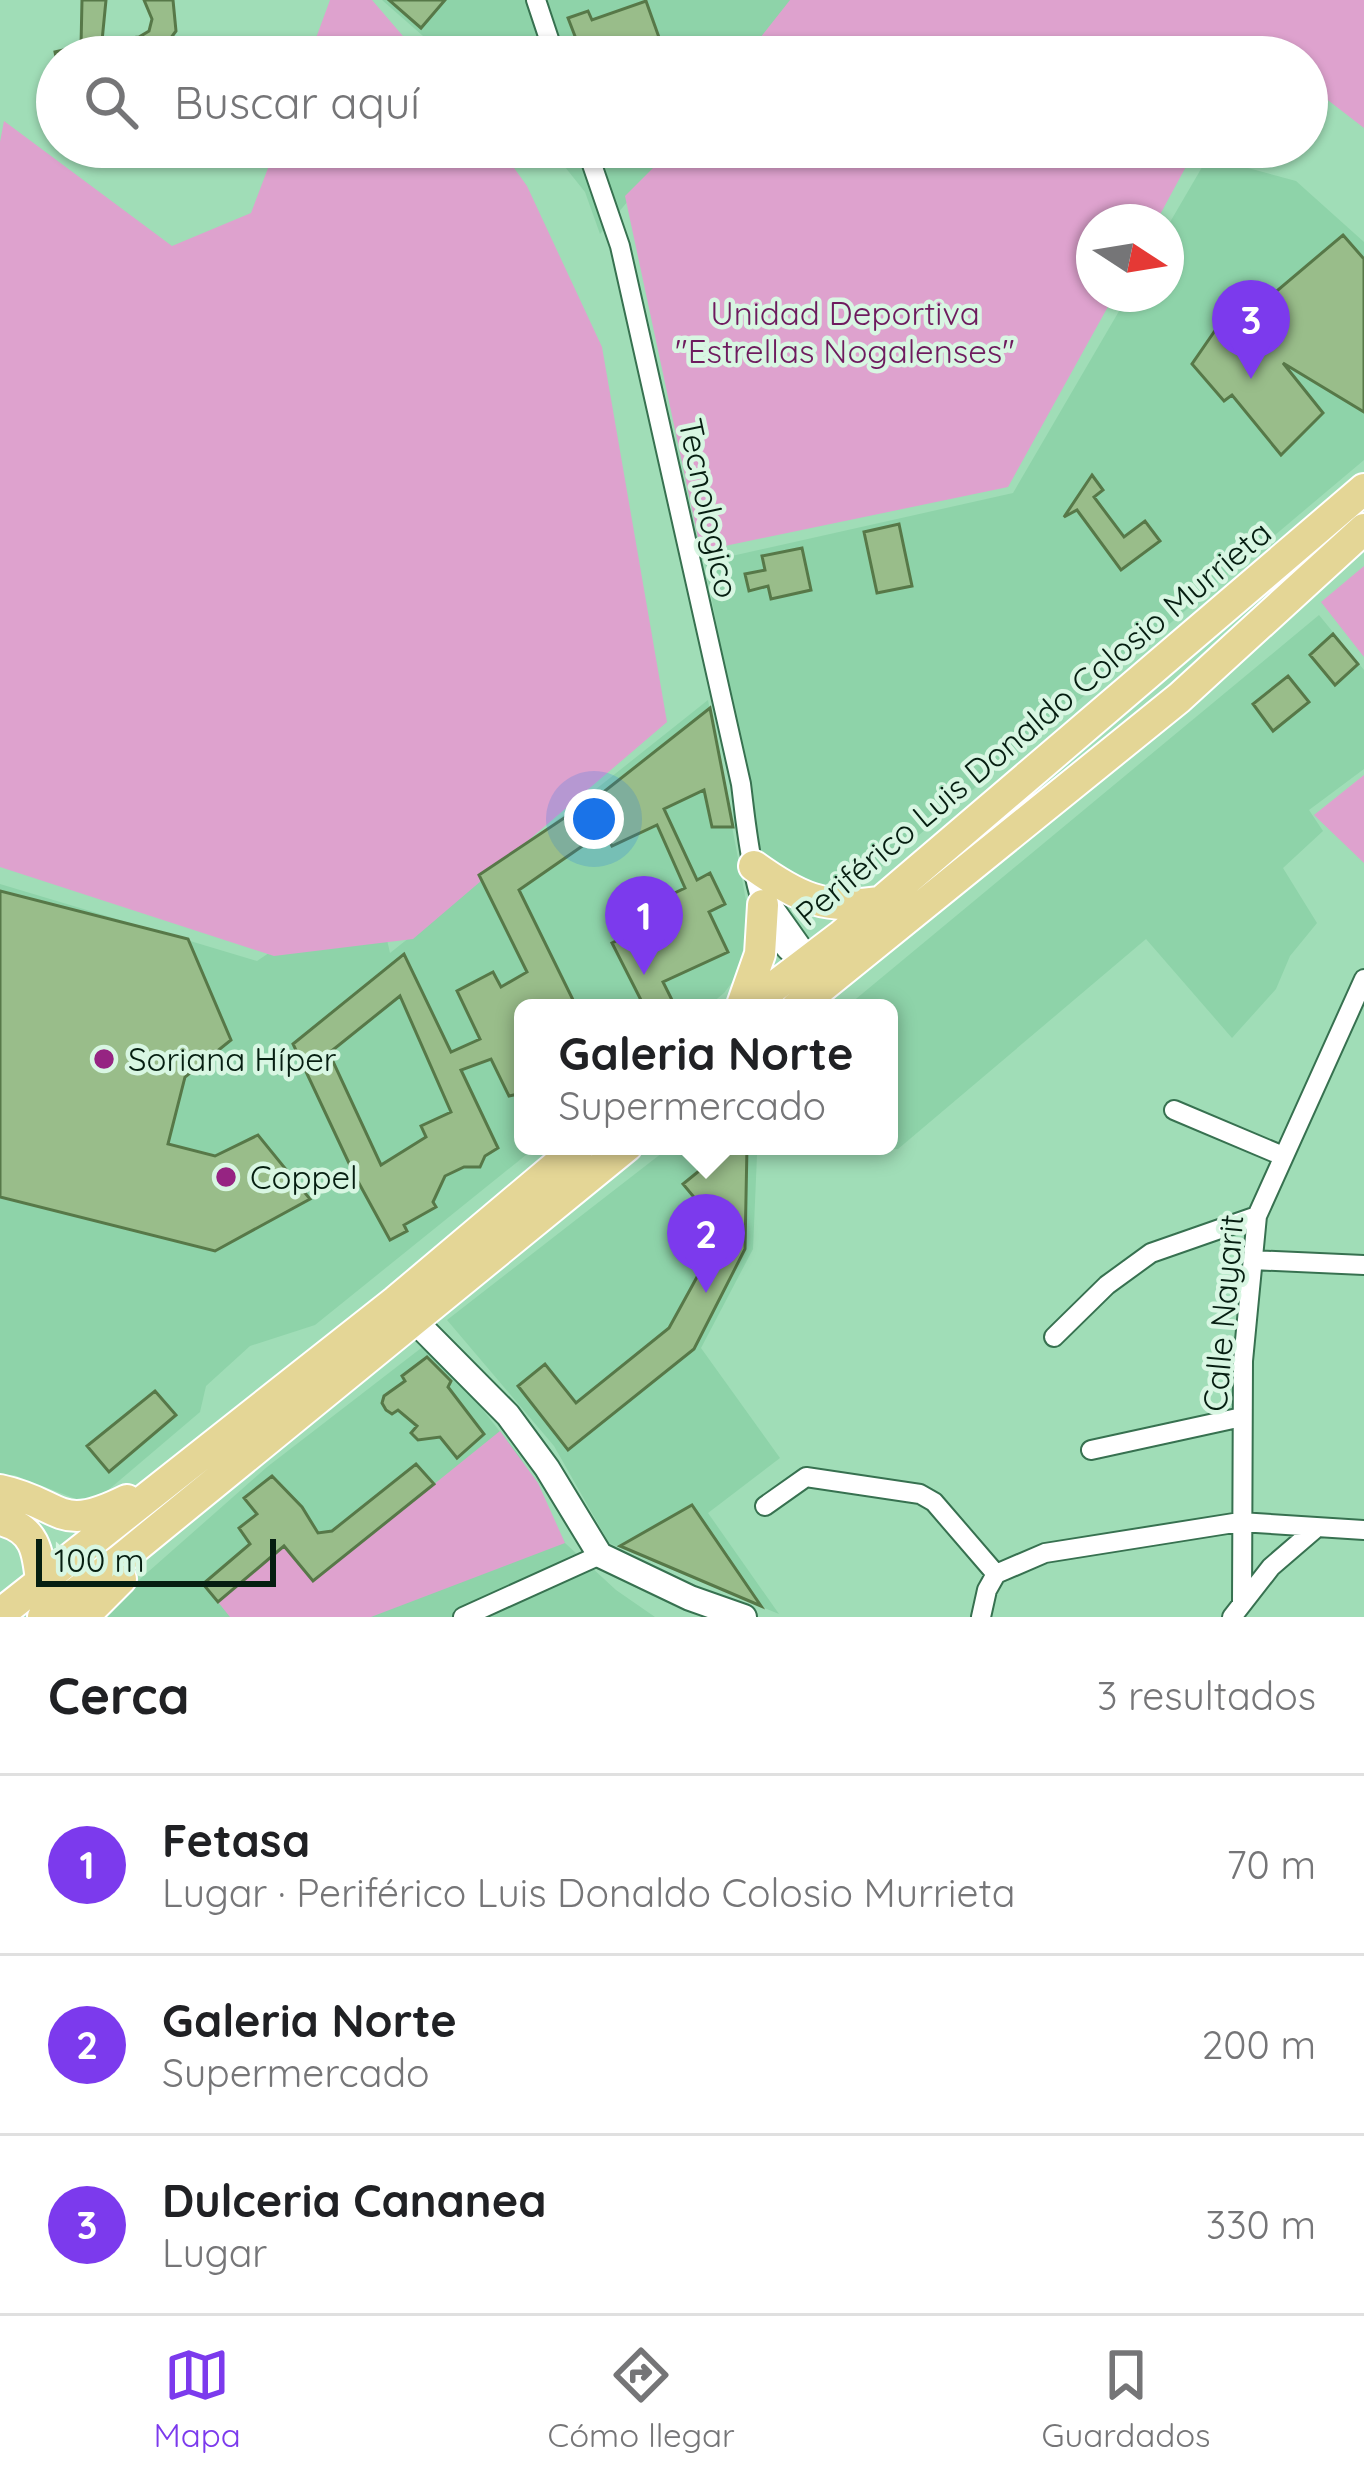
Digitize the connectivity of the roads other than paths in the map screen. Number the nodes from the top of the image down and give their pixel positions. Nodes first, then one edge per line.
1 (536, 0) edge
2 (549, 36) edge
3 (593, 168) edge
4 (1364, 489) edge
5 (1364, 530) edge
6 (759, 885) junction
7 (878, 902) junction
8 (892, 932) junction
9 (805, 962) junction
10 (1364, 979) edge
11 (747, 999) edge
12 (756, 999) edge
13 (778, 999) edge
14 (807, 999) edge
15 (1174, 1110) dead end
16 (570, 1155) edge
17 (615, 1155) edge
18 (1282, 1156) junction
19 (1257, 1216) junction
20 (1252, 1260) junction
21 (1364, 1265) edge
22 (404, 1310) junction
23 (1054, 1337) dead end
24 (1242, 1417) junction
25 (1091, 1450) dead end
26 (170, 1479) junction
27 (0, 1490) edge
28 (765, 1506) dead end
29 (0, 1520) edge
30 (1240, 1522) junction
31 (1315, 1530) junction
32 (1364, 1530) edge
33 (149, 1537) junction
34 (600, 1556) junction
35 (996, 1574) junction
36 (41, 1582) junction
37 (1237, 1610) edge
38 (0, 1614) edge
39 (728, 1615) edge
40 (44, 1617) edge
41 (83, 1617) edge
42 (463, 1617) edge
43 (981, 1617) edge

1 - 2 street
3 - 6 street, Tecnologico
4 - 7 main road, Periférico Luis Donaldo Colosio Murrieta
5 - 8 main road, Periférico Luis Donaldo Colosio Murrieta
6 - 7 main road
6 - 9 street, Tecnologico
6 - 11 main road
7 - 9 main road, Periférico Luis Donaldo Colosio Murrieta
8 - 9 main road
8 - 14 main road, Periférico Luis Donaldo Colosio Murrieta
9 - 12 main road, Periférico Luis Donaldo Colosio Murrieta
9 - 13 main road
10 - 18 street, Calle Nayarit
15 - 18 street
16 - 22 main road
17 - 22 main road
18 - 19 street, Calle Nayarit
19 - 20 street, Calle Nayarit
19 - 23 street
20 - 21 street
20 - 24 street, Calle Nayarit
22 - 26 main road
22 - 33 main road
22 - 34 street
24 - 25 street
24 - 30 street, Calle Nayarit
26 - 27 main road
26 - 36 main road
28 - 35 street
29 - 36 main road
30 - 31 street
30 - 35 street
30 - 37 street, Calle Nayarit
31 - 32 street
31 - 37 street
33 - 40 main road
33 - 41 main road
34 - 39 street
34 - 42 street
35 - 43 street
36 - 38 main road

